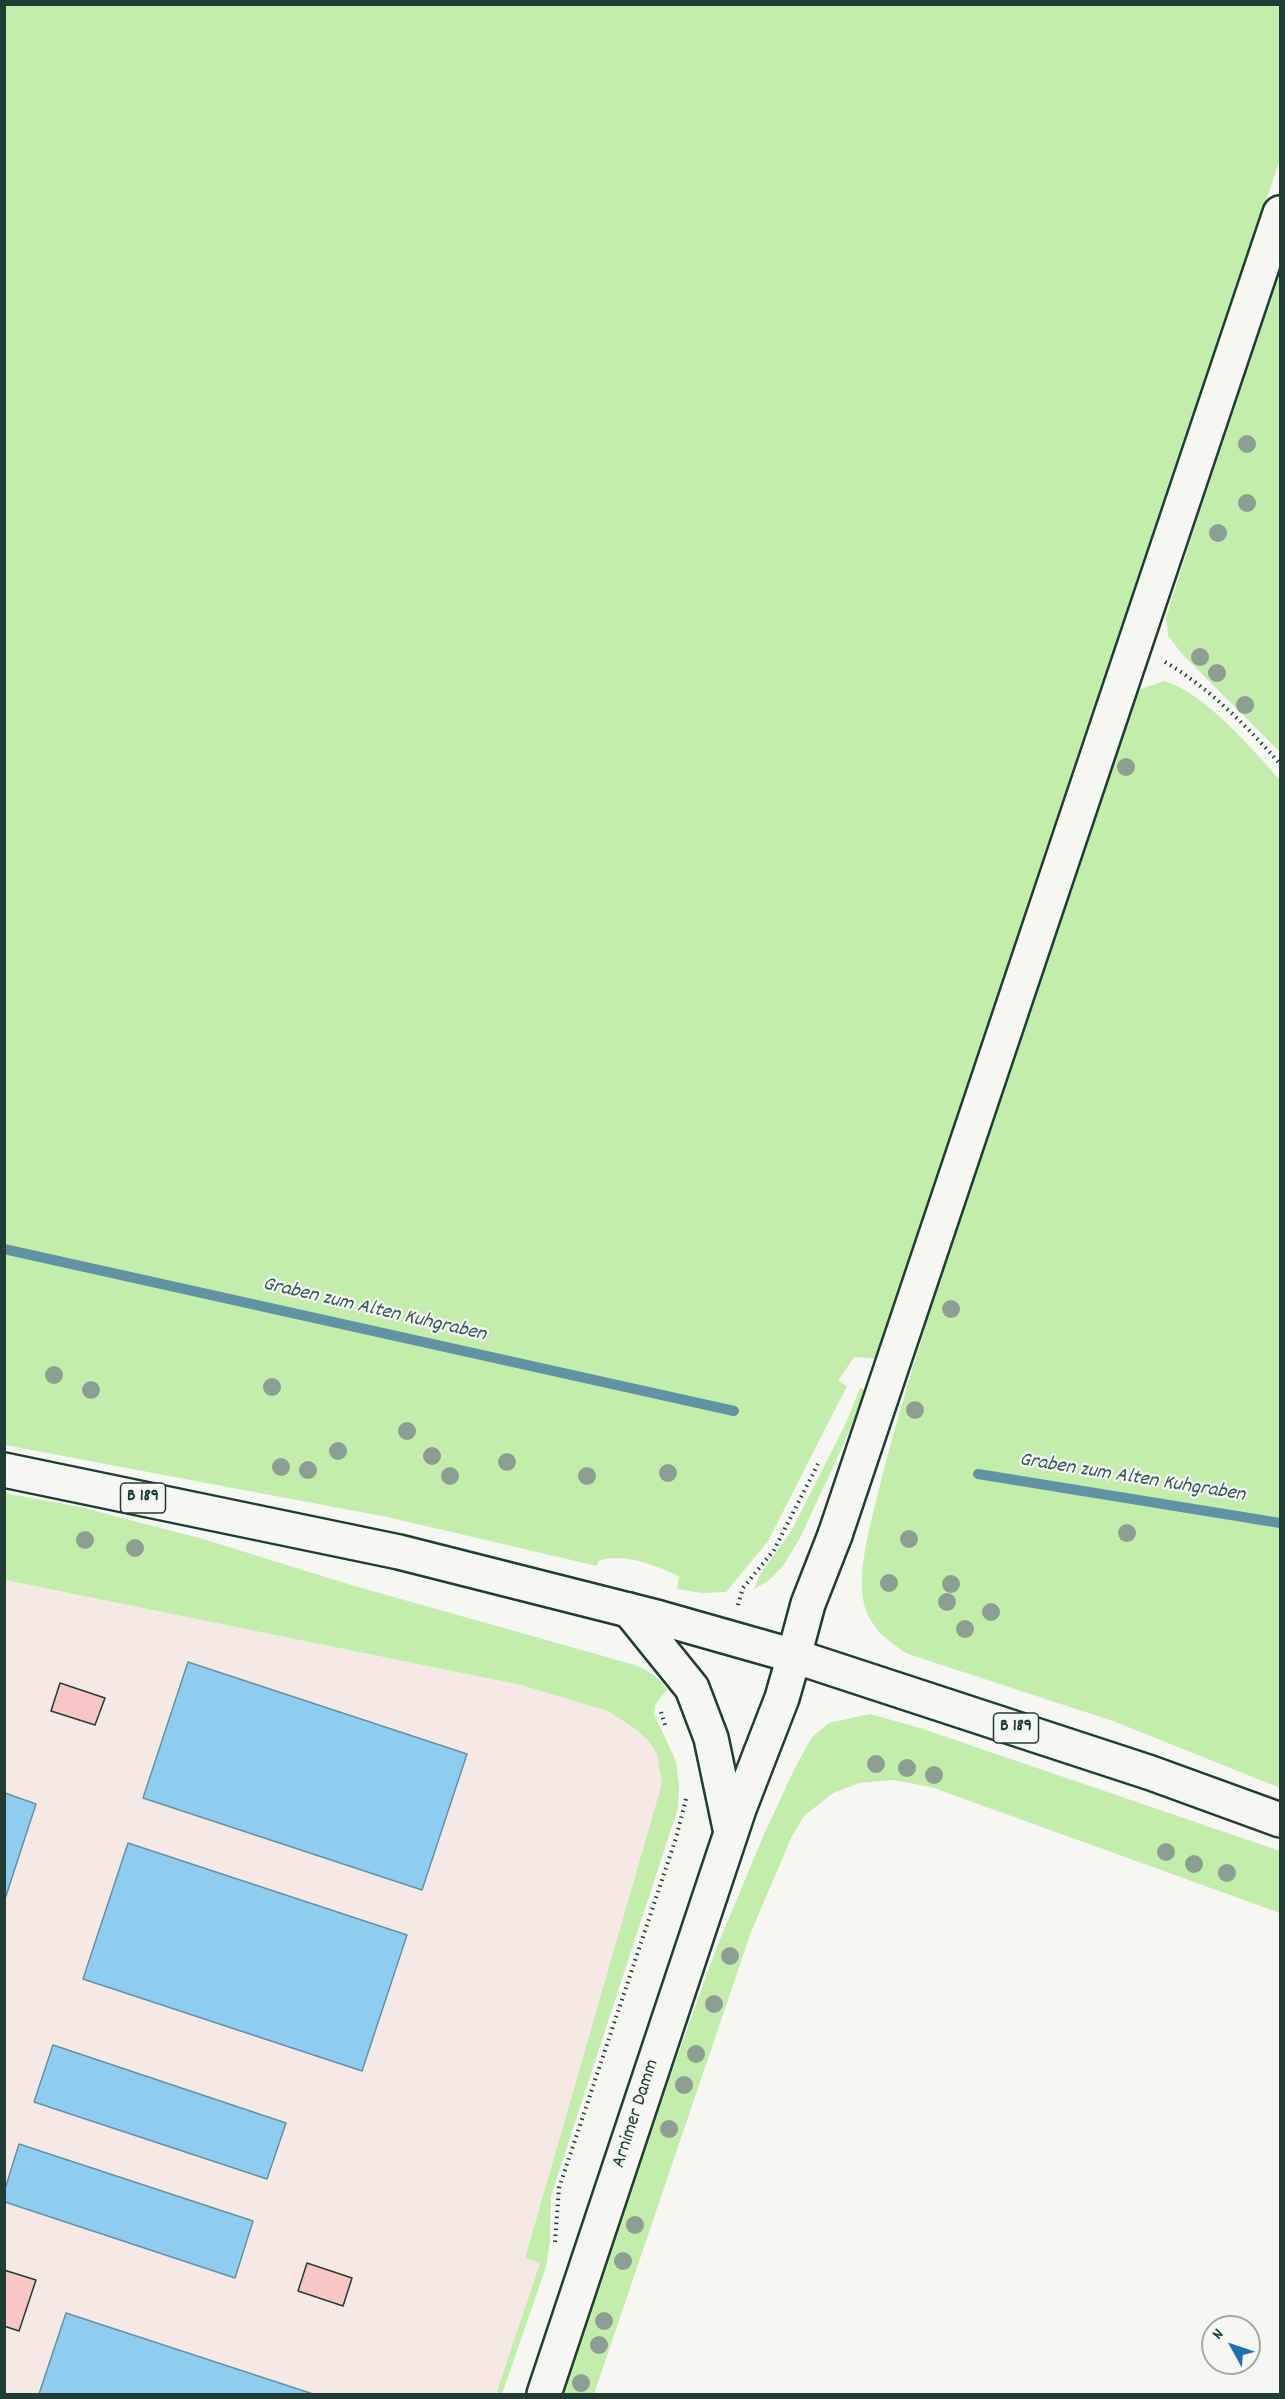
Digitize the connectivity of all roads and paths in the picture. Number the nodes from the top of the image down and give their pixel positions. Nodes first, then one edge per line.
1 (1281, 213) edge
2 (1133, 650) junction
3 (1281, 764) edge
4 (822, 1458) dead end
5 (4, 1470) edge
6 (628, 1610) junction
7 (728, 1637) junction
8 (794, 1656) junction
9 (692, 1688) junction
10 (668, 1731) dead end
11 (686, 1792) dead end
12 (1281, 1820) edge
13 (730, 1833) junction
14 (554, 2245) dead end
15 (544, 2394) edge

1 - 2 main road, Arnimer Damm
2 - 3 path
2 - 8 main road, Arnimer Damm
4 - 7 path
5 - 6 main road, B 189
6 - 7 main road, B 189
6 - 9 main road, Arnimer Damm
7 - 8 main road, B 189
8 - 12 main road, B 189
8 - 13 main road, Arnimer Damm
9 - 10 path
9 - 13 main road, Arnimer Damm
11 - 14 path
13 - 15 main road, Arnimer Damm

